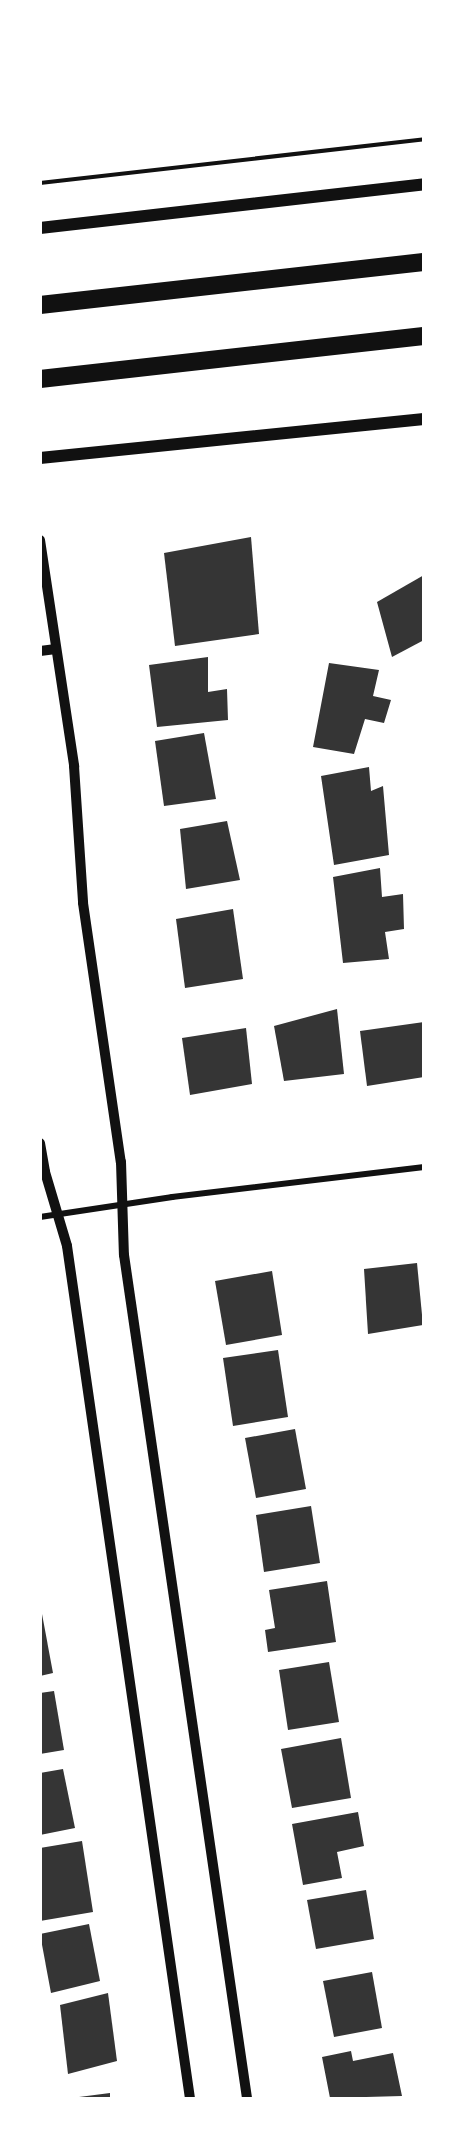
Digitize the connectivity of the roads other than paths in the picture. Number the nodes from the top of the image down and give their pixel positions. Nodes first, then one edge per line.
1 (423, 184) edge
2 (40, 228) edge
3 (423, 262) edge
4 (40, 305) edge
5 (423, 336) edge
6 (40, 379) edge
7 (423, 419) edge
8 (40, 458) edge
9 (40, 540) edge
10 (56, 649) junction
11 (40, 651) edge
12 (40, 1143) edge
13 (423, 1167) edge
14 (121, 1205) junction
15 (57, 1215) junction
16 (40, 1217) edge
17 (190, 2098) edge
18 (247, 2098) edge

1 - 2 main road
3 - 4 highway
5 - 6 highway
7 - 8 main road
9 - 10 street
10 - 11 street
10 - 14 street
12 - 15 street
13 - 14 street
14 - 15 street
14 - 18 street
15 - 16 street
15 - 17 street

